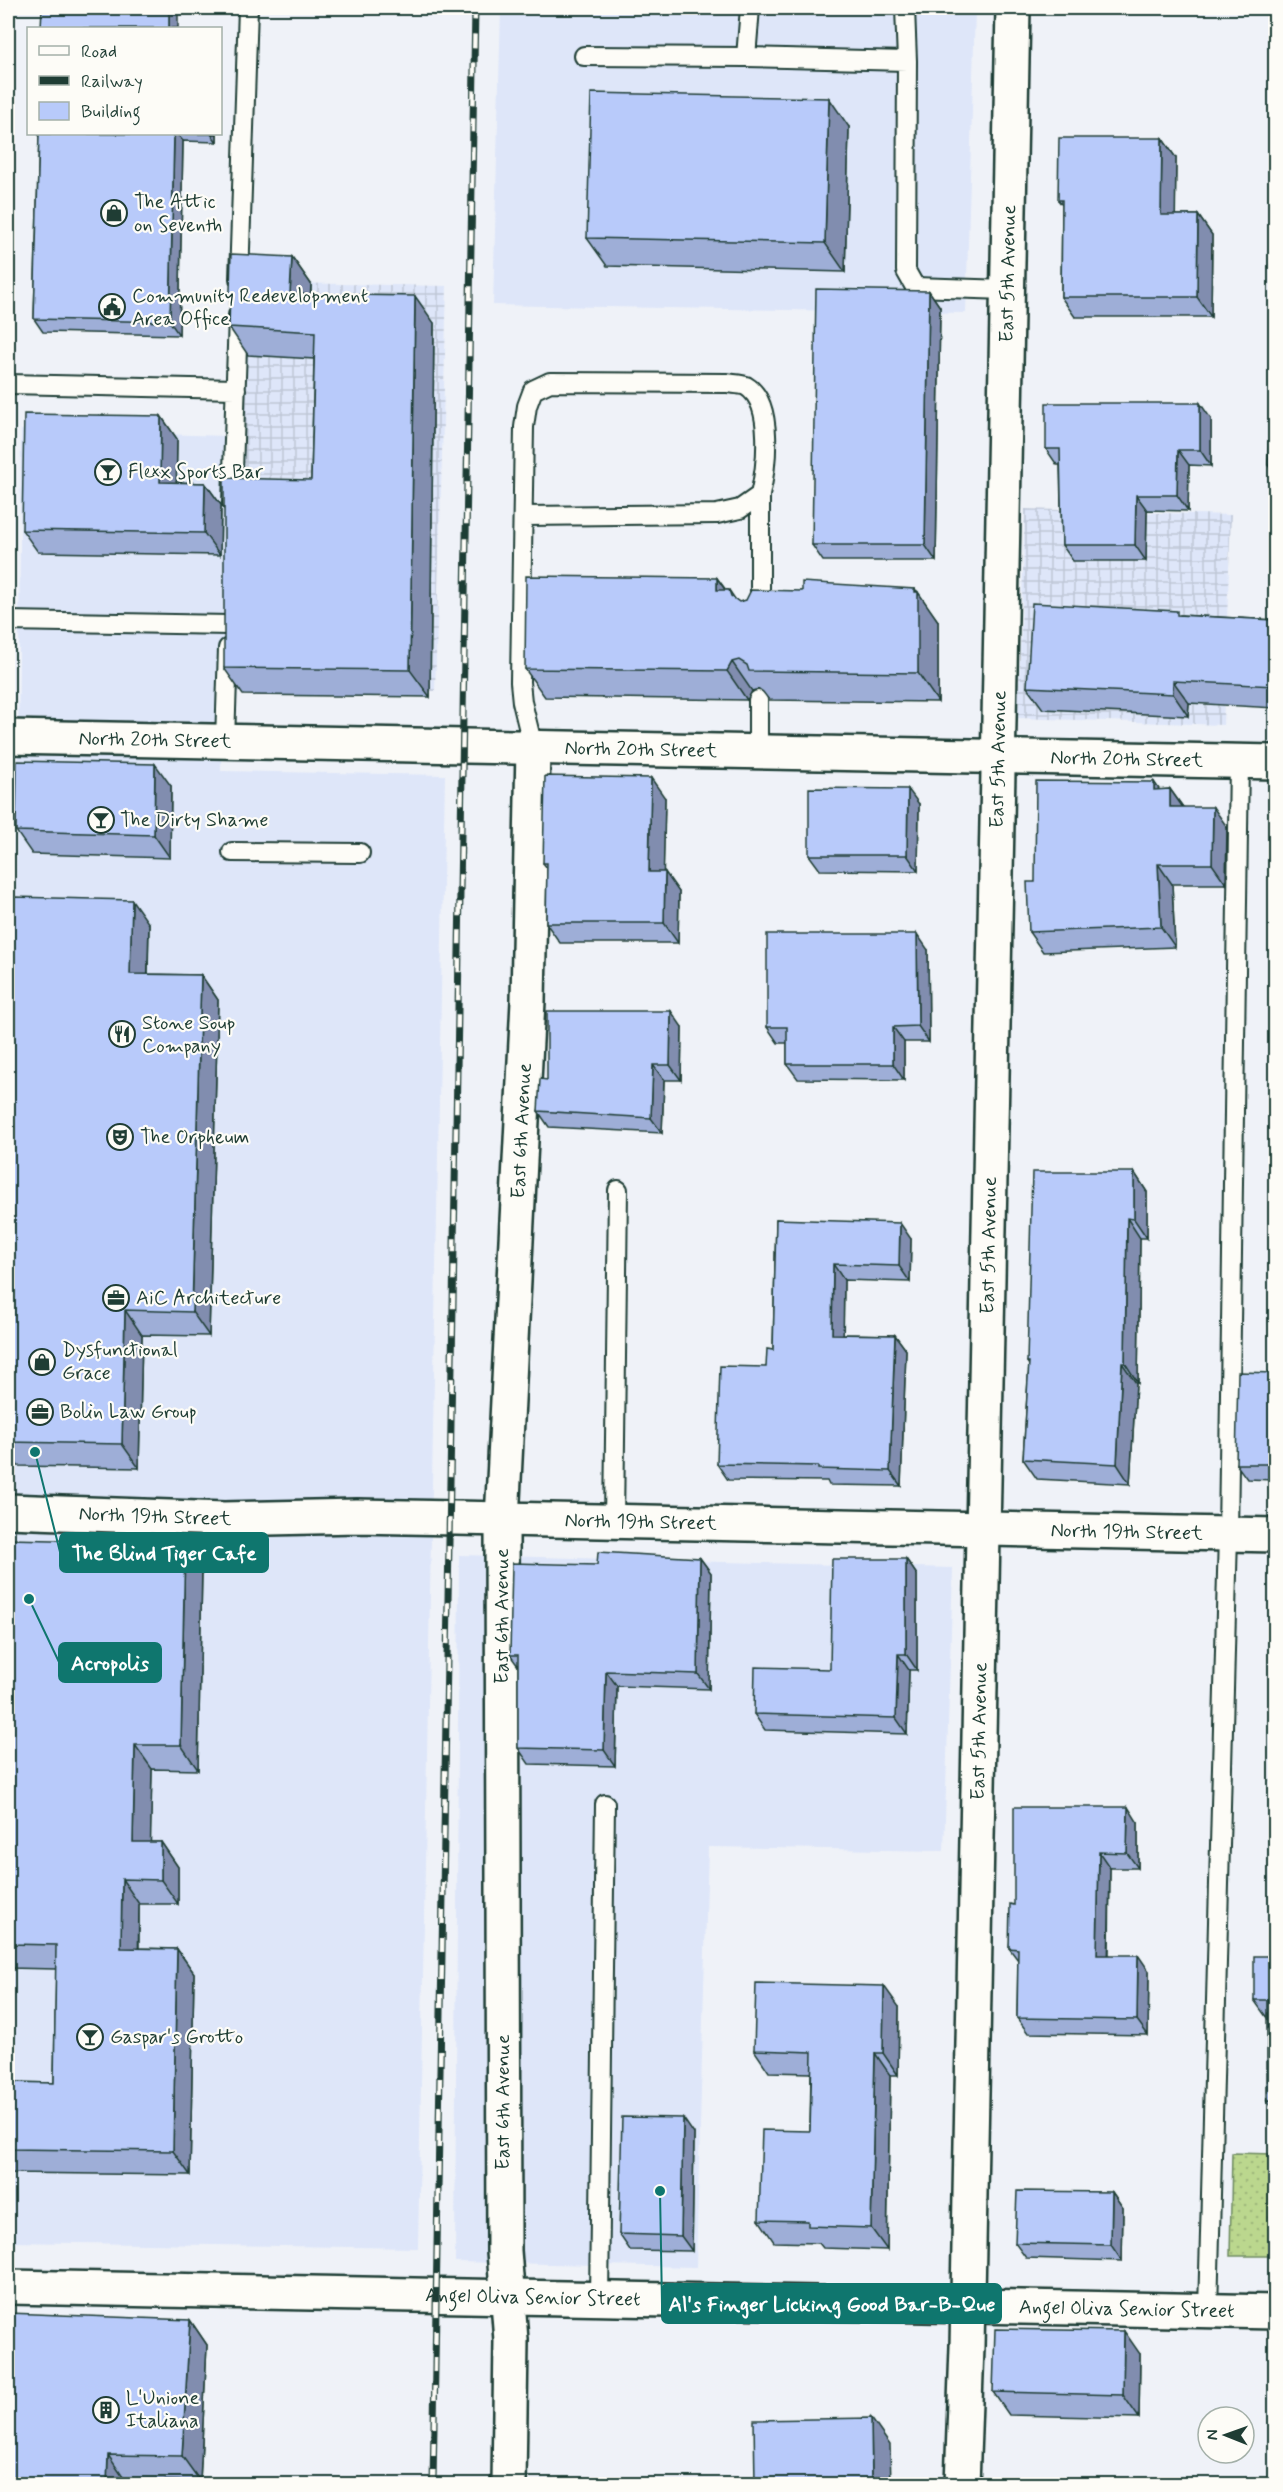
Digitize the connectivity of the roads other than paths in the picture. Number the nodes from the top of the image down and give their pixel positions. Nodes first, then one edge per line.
1 (248, 8) edge
2 (750, 8) edge
3 (905, 8) edge
4 (1012, 8) edge
5 (584, 56) dead end
6 (746, 57) junction
7 (907, 61) junction
8 (1007, 290) junction
9 (8, 384) edge
10 (236, 389) junction
11 (760, 495) junction
12 (524, 516) junction
13 (232, 519) edge
14 (230, 602) edge
15 (760, 619) edge
16 (8, 621) edge
17 (229, 625) junction
18 (758, 700) edge
19 (8, 737) edge
20 (225, 741) junction
21 (533, 747) junction
22 (758, 751) junction
23 (998, 756) junction
24 (1239, 761) junction
25 (1275, 762) edge
26 (232, 852) dead end
27 (360, 853) dead end
28 (618, 1190) dead end
29 (8, 1511) edge
30 (502, 1520) junction
31 (614, 1522) junction
32 (982, 1529) junction
33 (1228, 1534) junction
34 (1275, 1534) edge
35 (605, 1804) dead end
36 (8, 2287) edge
37 (508, 2297) junction
38 (599, 2299) junction
39 (968, 2306) junction
40 (1208, 2310) junction
41 (1275, 2312) edge
42 (509, 2484) edge
43 (962, 2484) edge

1 - 10 lane
2 - 6 lane
3 - 7 lane
4 - 8 street, East 5th Avenue
5 - 6 lane
6 - 7 lane
7 - 8 lane
8 - 23 street, East 5th Avenue
9 - 10 lane
10 - 13 lane
11 - 12 lane
11 - 12 lane
11 - 15 lane
12 - 21 lane
14 - 17 lane
16 - 17 lane
17 - 20 lane
18 - 22 lane
19 - 20 street, North 20th Street
20 - 21 street, North 20th Street
21 - 22 street, North 20th Street
21 - 30 street, East 6th Avenue
22 - 23 street, North 20th Street
23 - 24 street, North 20th Street
23 - 32 street, East 5th Avenue
24 - 25 street, North 20th Street
24 - 33 lane
26 - 27 lane
28 - 31 lane
29 - 30 street, North 19th Street
30 - 31 street, North 19th Street
30 - 37 street, East 6th Avenue
31 - 32 street, North 19th Street
32 - 33 street, North 19th Street
32 - 39 street, East 5th Avenue
33 - 34 street, North 19th Street
33 - 40 lane
35 - 38 lane
36 - 37 street, Angel Oliva Senior Street
37 - 38 street, Angel Oliva Senior Street
37 - 42 street, East 6th Avenue
38 - 39 street, Angel Oliva Senior Street
39 - 40 street, Angel Oliva Senior Street
39 - 43 street, East 5th Avenue
40 - 41 street, Angel Oliva Senior Street

